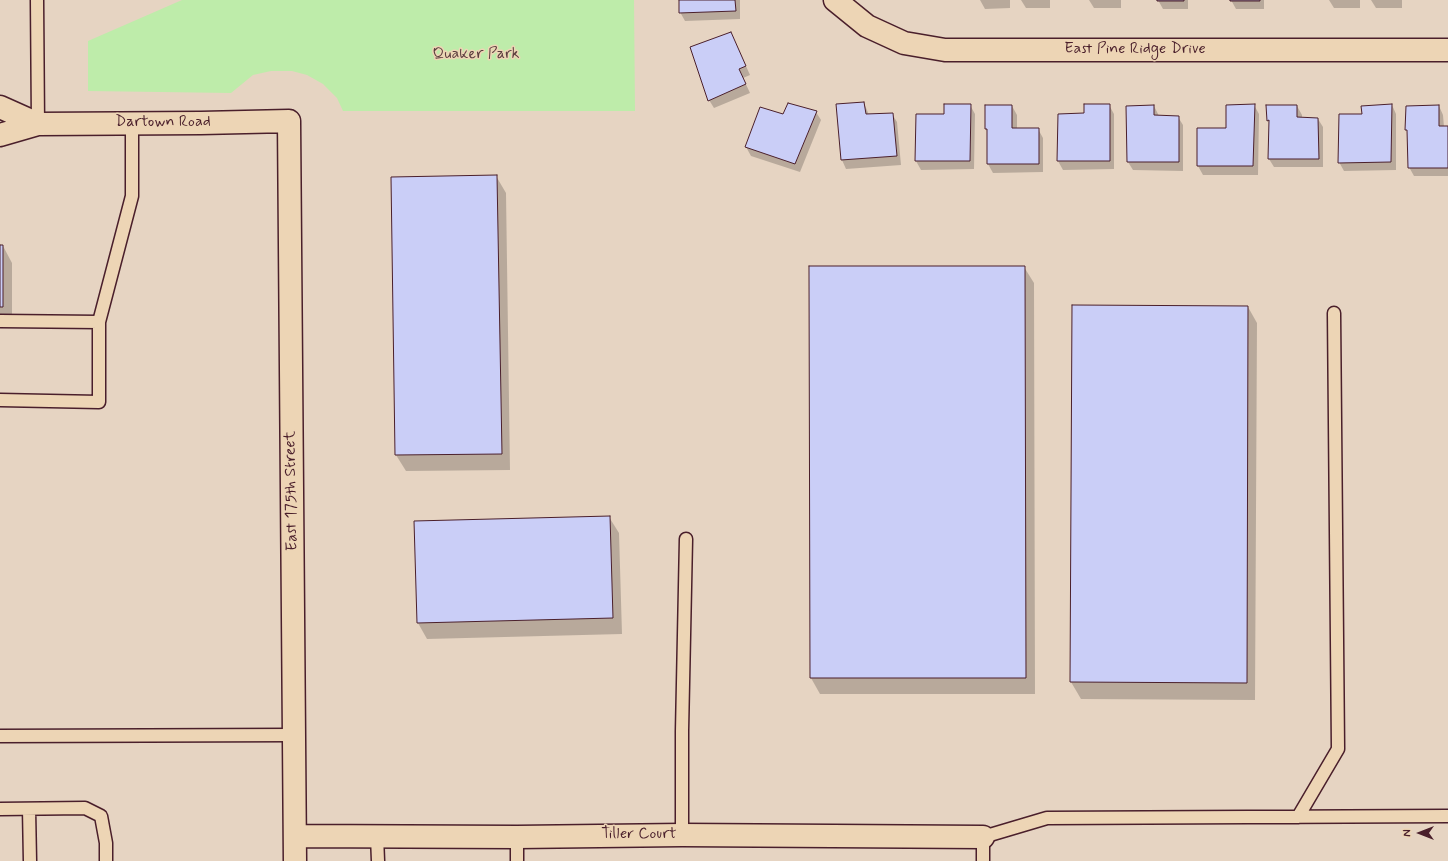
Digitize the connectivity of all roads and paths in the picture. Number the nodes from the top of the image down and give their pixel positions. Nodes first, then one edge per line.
1 (37, 0) edge
2 (835, 0) edge
3 (1448, 50) edge
4 (0, 107) edge
5 (288, 120) joint
6 (132, 123) junction
7 (38, 124) junction
8 (0, 135) edge
9 (1334, 313) dead end
10 (0, 322) edge
11 (98, 322) junction
12 (0, 400) edge
13 (686, 539) dead end
14 (294, 735) junction
15 (0, 736) edge
16 (29, 808) junction
17 (0, 809) edge
18 (1448, 816) edge
19 (1298, 817) junction
20 (682, 835) junction
21 (295, 836) junction
22 (378, 836) junction
23 (517, 837) junction
24 (983, 837) junction
25 (30, 861) edge
26 (106, 861) edge
27 (295, 861) edge
28 (378, 861) edge
29 (518, 861) edge
30 (983, 861) edge

1 - 7 lane
2 - 3 street, East Pine Ridge Drive
4 - 7 street, Dartown Road
5 - 6 street, Dartown Road
5 - 14 street, East 175th Street
6 - 7 street, Dartown Road
6 - 11 lane
7 - 8 street, Dartown Road
9 - 19 lane
10 - 11 lane
11 - 12 lane
13 - 20 lane
14 - 15 lane
14 - 21 street, East 175th Street
16 - 17 lane
16 - 25 lane
16 - 26 lane
18 - 19 lane
19 - 24 lane
20 - 23 street, Tiller Court
20 - 24 street, Tiller Court
21 - 22 street, Tiller Court
21 - 27 street, East 175th Street
22 - 23 street, Tiller Court
22 - 28 lane
23 - 29 lane
24 - 30 lane

